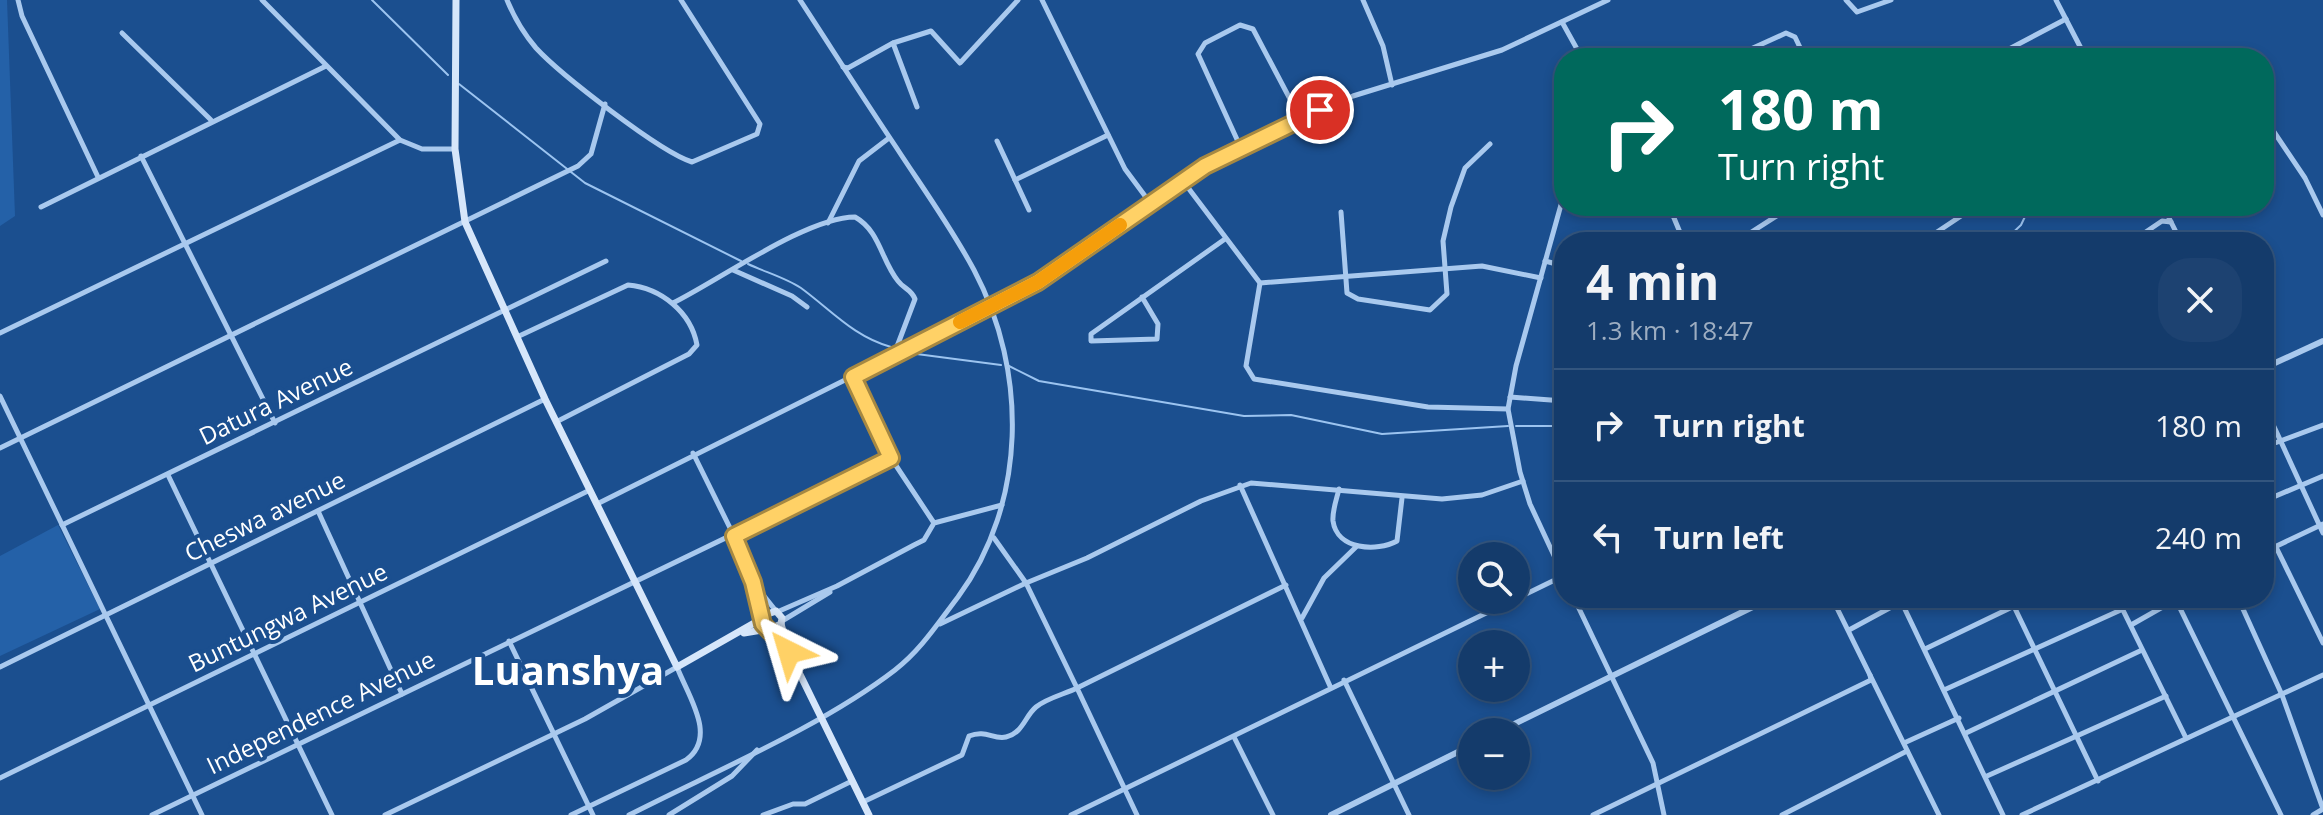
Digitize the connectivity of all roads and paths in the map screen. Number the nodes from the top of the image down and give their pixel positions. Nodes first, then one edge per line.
1 (18, 0) edge
2 (262, 0) edge
3 (456, 0) edge
4 (507, 0) edge
5 (681, 0) edge
6 (800, 0) edge
7 (1018, 0) edge
8 (1042, 0) edge
9 (1363, 0) edge
10 (1608, 0) edge
11 (1846, 0) edge
12 (1891, 0) edge
13 (2056, 0) edge
14 (2066, 19) junction
15 (1562, 22) junction
16 (122, 33) dead end
17 (893, 43) junction
18 (1576, 48) edge
19 (1753, 48) edge
20 (1800, 48) edge
21 (2011, 48) edge
22 (2081, 48) edge
23 (326, 66) junction
24 (843, 66) junction
25 (1392, 85) junction
26 (605, 104) junction
27 (917, 107) dead end
28 (1300, 118) junction
29 (211, 120) junction
30 (2274, 132) edge
31 (1108, 135) junction
32 (889, 138) junction
33 (400, 140) junction
34 (997, 141) dead end
35 (1490, 144) dead end
36 (1240, 146) junction
37 (455, 149) junction
38 (141, 156) junction
39 (99, 178) junction
40 (1015, 180) junction
41 (1183, 181) junction
42 (1151, 204) junction
43 (41, 207) dead end
44 (1029, 210) dead end
45 (1341, 212) dead end
46 (2323, 215) edge
47 (1558, 216) edge
48 (1776, 216) edge
49 (1961, 216) edge
50 (2168, 216) edge
51 (465, 222) junction
52 (2171, 222) junction
53 (827, 224) junction
54 (1751, 232) edge
55 (1937, 232) edge
56 (2146, 232) edge
57 (2176, 232) edge
58 (1225, 239) junction
59 (185, 245) junction
60 (606, 261) dead end
61 (1545, 261) junction
62 (1554, 263) edge
63 (1447, 269) junction
64 (732, 270) junction
65 (1344, 276) junction
66 (1541, 278) junction
67 (1260, 283) junction
68 (1142, 297) junction
69 (673, 303) junction
70 (807, 307) dead end
71 (503, 309) junction
72 (0, 333) edge
73 (231, 336) junction
74 (516, 337) junction
75 (2323, 341) edge
76 (893, 357) junction
77 (2274, 363) edge
78 (853, 377) junction
79 (0, 396) edge
80 (1510, 397) junction
81 (545, 399) junction
82 (1554, 400) edge
83 (1508, 409) junction
84 (556, 422) junction
85 (275, 423) junction
86 (2323, 425) edge
87 (2274, 428) edge
88 (19, 439) junction
89 (2279, 440) junction
90 (2274, 442) edge
91 (0, 448) edge
92 (693, 453) junction
93 (891, 458) junction
94 (168, 475) junction
95 (2323, 476) edge
96 (1523, 481) junction
97 (1240, 485) junction
98 (2299, 486) junction
99 (1339, 489) junction
100 (591, 490) junction
101 (2274, 497) edge
102 (1402, 498) junction
103 (597, 504) junction
104 (1002, 505) junction
105 (318, 511) junction
106 (934, 523) junction
107 (62, 525) junction
108 (2321, 525) edge
109 (2323, 533) edge
110 (734, 536) junction
111 (994, 537) junction
112 (1357, 546) junction
113 (2276, 547) joint
114 (1554, 553) edge
115 (211, 562) junction
116 (1554, 581) edge
117 (635, 582) junction
118 (753, 582) junction
119 (1026, 583) junction
120 (1286, 585) junction
121 (837, 586) junction
122 (1530, 592) edge
123 (360, 603) junction
124 (1579, 608) edge
125 (1751, 608) edge
126 (1837, 608) edge
127 (1888, 608) edge
128 (1904, 608) edge
129 (2010, 608) edge
130 (2015, 608) edge
131 (2160, 608) edge
132 (2180, 608) edge
133 (2243, 608) edge
134 (2123, 609) joint
135 (776, 612) junction
136 (1483, 614) edge
137 (108, 615) junction
138 (763, 618) junction
139 (1301, 619) junction
140 (781, 623) junction
141 (2131, 625) junction
142 (937, 626) junction
143 (770, 629) junction
144 (1849, 630) junction
145 (742, 633) junction
146 (509, 641) junction
147 (2323, 643) edge
148 (2033, 647) junction
149 (1925, 649) junction
150 (2142, 650) junction
151 (789, 652) junction
152 (256, 654) junction
153 (0, 667) edge
154 (677, 667) junction
155 (1870, 675) junction
156 (2323, 675) edge
157 (1612, 676) junction
158 (1344, 680) junction
159 (1330, 686) junction
160 (1077, 688) junction
161 (1944, 690) junction
162 (2055, 692) junction
163 (402, 694) junction
164 (2282, 695) junction
165 (2166, 696) junction
166 (150, 705) junction
167 (820, 716) junction
168 (1526, 718) edge
169 (1959, 718) junction
170 (2233, 718) junction
171 (553, 733) junction
172 (1966, 733) junction
173 (2077, 735) junction
174 (1234, 737) junction
175 (2186, 738) junction
176 (1904, 743) junction
177 (299, 744) junction
178 (758, 749) junction
179 (1907, 751) junction
180 (1458, 752) edge
181 (1987, 776) junction
182 (0, 778) edge
183 (852, 781) junction
184 (2098, 781) junction
185 (1658, 782) junction
186 (1393, 784) junction
187 (1125, 789) junction
188 (193, 795) junction
189 (863, 802) junction
190 (590, 806) junction
191 (401, 807) junction
192 (2323, 809) edge
193 (152, 815) edge
194 (202, 815) edge
195 (332, 815) edge
196 (385, 815) edge
197 (393, 815) edge
198 (571, 815) edge
199 (593, 815) edge
200 (629, 815) edge
201 (669, 815) edge
202 (766, 815) edge
203 (869, 815) edge
204 (1071, 815) edge
205 (1137, 815) edge
206 (1273, 815) edge
207 (1331, 815) edge
208 (1409, 815) edge
209 (1593, 815) edge
210 (1664, 815) edge
211 (1782, 815) edge
212 (1939, 815) edge
213 (2003, 815) edge
214 (2022, 815) edge
215 (2281, 815) edge
216 (2313, 815) edge

1 - 39 street
2 - 23 street
3 - 37 main road
4 - 26 street
5 - 26 street
6 - 24 street
7 - 17 street
8 - 31 street
9 - 25 street
10 - 15 street
11 - 12 street
13 - 14 street
14 - 21 street
14 - 22 street
15 - 18 street
15 - 25 street
16 - 29 street
17 - 24 street
17 - 27 street
19 - 20 street
23 - 29 street
23 - 33 street
24 - 32 street
25 - 28 street
26 - 51 street
28 - 36 street
28 - 36 street
29 - 38 street
30 - 46 street
31 - 40 street
31 - 42 street
32 - 53 street
32 - 104 street
33 - 37 street
33 - 59 street
34 - 40 street
35 - 63 street
36 - 41 street
37 - 51 main road
38 - 39 street
38 - 59 street
39 - 43 street
40 - 44 street
41 - 42 street
41 - 58 street
42 - 76 street, bridge
45 - 65 street
47 - 61 street
48 - 54 street
49 - 55 street
50 - 52 street
51 - 71 main road
51 - 73 street
52 - 56 street
52 - 57 street
53 - 64 street
53 - 76 street
58 - 67 street
58 - 68 street
59 - 72 street
59 - 73 street
60 - 71 street, Datura Avenue
61 - 62 street
61 - 66 street
63 - 65 street
63 - 65 street
63 - 66 street
64 - 69 street
64 - 70 street
65 - 67 street
66 - 80 street
67 - 83 street
68 - 68 street
69 - 74 street
69 - 84 street
71 - 74 main road
71 - 85 street, Datura Avenue
73 - 85 street
73 - 88 street
74 - 81 main road
75 - 77 street
76 - 78 street
78 - 92 street
78 - 93 street
79 - 88 street
80 - 82 street
80 - 83 street
81 - 84 main road
81 - 105 street, Cheswa avenue
83 - 96 street
84 - 100 main road
85 - 94 street, Datura Avenue
86 - 89 street
87 - 89 street
88 - 91 street
88 - 107 street
89 - 90 street
89 - 98 street
92 - 103 street
92 - 110 street
93 - 106 street
93 - 110 street, Independence Avenue
94 - 107 street, Datura Avenue
94 - 115 street
95 - 98 street
96 - 102 street
96 - 114 street
97 - 99 street
97 - 119 street
97 - 120 street
98 - 101 street
98 - 108 street
99 - 102 street
99 - 112 street
100 - 103 main road
100 - 123 street, Buntungwa Avenue
102 - 112 street
103 - 117 main road
104 - 106 street
104 - 111 street
105 - 115 street, Cheswa avenue
105 - 123 street
106 - 121 street
107 - 137 street
108 - 109 street
108 - 113 street
110 - 117 street, Independence Avenue
110 - 118 street
111 - 119 street
111 - 142 street
112 - 139 street
113 - 147 street
115 - 137 street, Cheswa avenue
115 - 152 street
116 - 122 street
117 - 146 street, Independence Avenue
117 - 154 main road
118 - 135 street
118 - 138 street
119 - 142 street
119 - 160 street
120 - 139 street
120 - 160 street
121 - 135 street
121 - 140 street
123 - 152 street, Buntungwa Avenue
123 - 163 street
124 - 157 street
125 - 157 street
126 - 144 street
127 - 144 street
128 - 149 street
129 - 149 street
130 - 148 street
131 - 141 street
132 - 170 street
133 - 164 street
134 - 141 street
134 - 148 street
135 - 138 main road
135 - 140 main road
136 - 158 street
137 - 153 street, Cheswa avenue
137 - 166 street
138 - 143 main road
138 - 145 main road
139 - 159 street
140 - 143 main road
140 - 151 main road
141 - 150 street
142 - 167 street
143 - 145 main road
143 - 151 main road
144 - 155 street
145 - 154 main road
146 - 163 street, Independence Avenue
146 - 171 street
148 - 161 street
148 - 162 street
149 - 161 street
150 - 162 street
150 - 165 street
151 - 167 main road
152 - 166 street, Buntungwa Avenue
152 - 177 street
154 - 171 street
154 - 190 street
155 - 176 street
155 - 185 street
156 - 164 street
157 - 168 street
157 - 185 street
158 - 159 street
158 - 186 street
159 - 174 street
160 - 187 street
160 - 189 street
161 - 169 street
162 - 172 street
162 - 173 street
163 - 177 street, Independence Avenue
164 - 170 street
164 - 192 street
165 - 173 street
165 - 175 street
166 - 182 street, Buntungwa Avenue
166 - 188 street
167 - 178 street
167 - 183 main road
169 - 172 street
169 - 176 street
170 - 175 street
170 - 215 street
171 - 190 street
171 - 191 street
172 - 181 street
173 - 181 street
173 - 184 street
174 - 187 street
174 - 206 street
175 - 184 street
176 - 179 street
177 - 188 street, Independence Avenue
177 - 195 street
178 - 200 street
178 - 201 street
179 - 211 street
179 - 212 street
180 - 186 street
181 - 213 street
183 - 189 main road
183 - 202 street
184 - 214 street
185 - 209 street
185 - 210 street
186 - 207 street
186 - 208 street
187 - 204 street
187 - 205 street
188 - 193 street, Independence Avenue
188 - 194 street
189 - 203 main road
190 - 198 street
190 - 199 street
191 - 196 street
191 - 197 street
192 - 216 street

